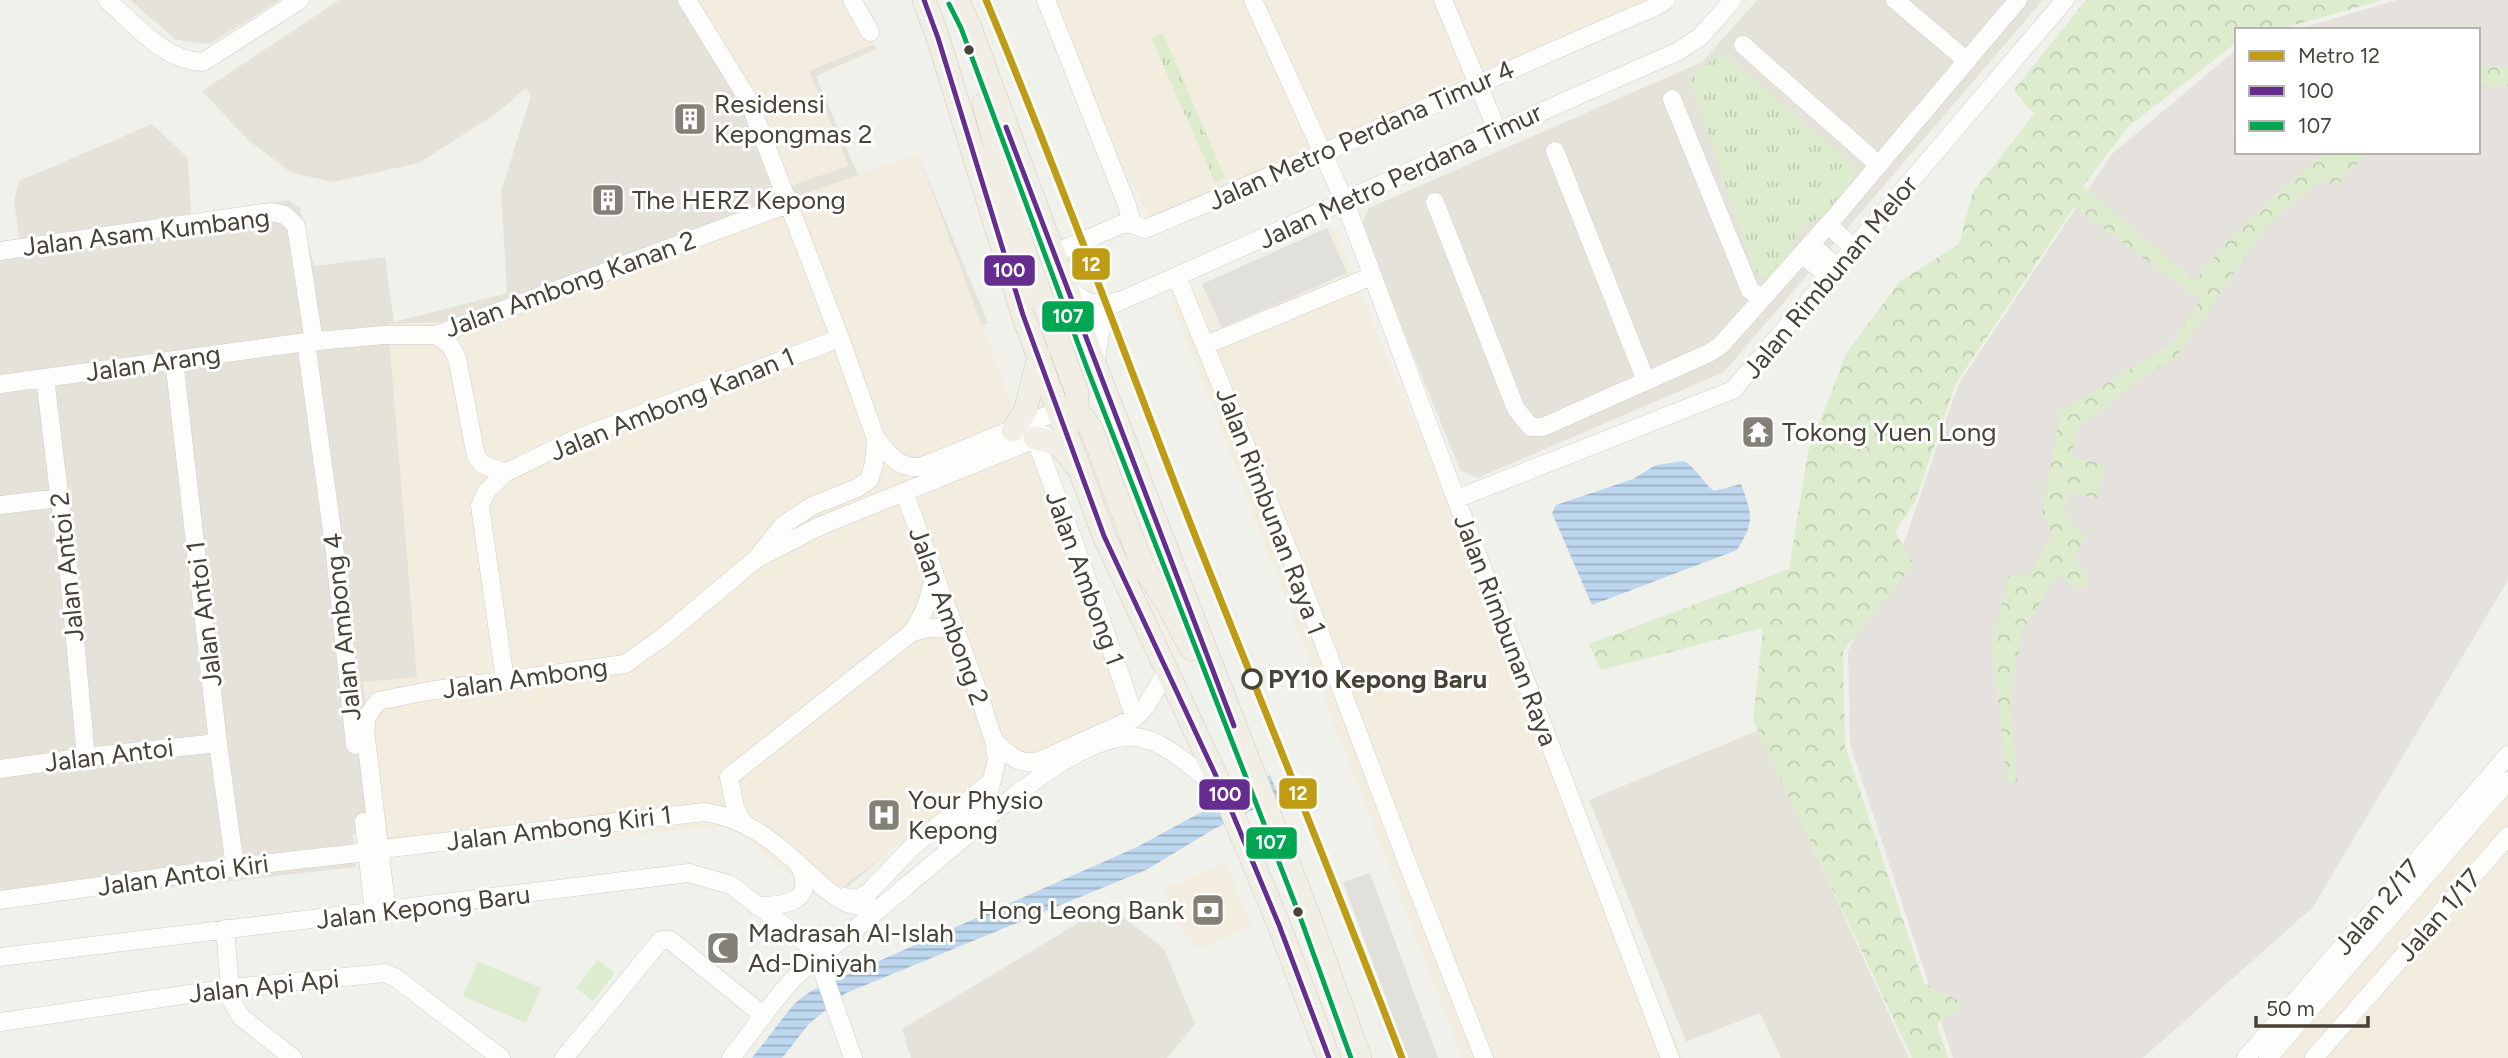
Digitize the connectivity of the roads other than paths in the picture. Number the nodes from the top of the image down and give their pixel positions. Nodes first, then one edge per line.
1 (107, 0) edge
2 (300, 0) edge
3 (687, 0) edge
4 (852, 0) edge
5 (924, 0) edge
6 (957, 0) edge
7 (1046, 0) edge
8 (1253, 0) edge
9 (1443, 0) edge
10 (1666, 0) edge
11 (1733, 0) edge
12 (1895, 0) edge
13 (2018, 0) edge
14 (2064, 0) edge
15 (969, 25) junction
16 (870, 32) dead end
17 (1743, 45) dead end
18 (1967, 61) junction
19 (1476, 83) junction
20 (1672, 99) dead end
21 (1497, 130) junction
22 (1555, 151) dead end
23 (1322, 153) junction
24 (1880, 165) junction
25 (1345, 202) junction
26 (1435, 202) dead end
27 (788, 204) junction
28 (1132, 224) junction
29 (1828, 225) junction
30 (1854, 248) junction
31 (1806, 249) junction
32 (0, 251) edge
33 (1053, 254) junction
34 (1834, 273) junction
35 (1062, 276) junction
36 (1372, 276) junction
37 (1177, 277) junction
38 (1125, 299) junction
39 (1762, 299) junction
40 (436, 335) junction
41 (840, 338) junction
42 (310, 342) junction
43 (1206, 345) junction
44 (1039, 356) junction
45 (174, 360) junction
46 (1095, 365) junction
47 (45, 378) junction
48 (1646, 381) junction
49 (0, 384) edge
50 (1067, 418) junction
51 (1024, 434) junction
52 (876, 439) junction
53 (505, 473) junction
54 (1082, 475) junction
55 (904, 492) junction
56 (60, 498) junction
57 (1456, 499) junction
58 (0, 506) edge
59 (756, 559) junction
60 (934, 575) junction
61 (955, 631) junction
62 (912, 633) junction
63 (1166, 673) junction
64 (505, 680) junction
65 (348, 681) junction
66 (383, 699) junction
67 (1135, 718) junction
68 (1238, 737) junction
69 (994, 741) junction
70 (218, 743) junction
71 (2508, 755) edge
72 (86, 757) junction
73 (0, 769) edge
74 (992, 780) junction
75 (2508, 781) edge
76 (1224, 793) junction
77 (742, 821) junction
78 (2508, 836) edge
79 (374, 855) junction
80 (797, 863) junction
81 (235, 867) junction
82 (825, 889) junction
83 (0, 900) edge
84 (757, 906) junction
85 (879, 909) junction
86 (381, 912) junction
87 (225, 929) junction
88 (0, 957) edge
89 (818, 958) junction
90 (230, 988) junction
91 (764, 1016) junction
92 (0, 1022) edge
93 (293, 1058) edge
94 (501, 1058) edge
95 (564, 1058) edge
96 (731, 1058) edge
97 (853, 1058) edge
98 (1329, 1058) edge
99 (1360, 1058) edge
100 (1484, 1058) edge
101 (1670, 1058) edge
102 (2246, 1058) edge
103 (2268, 1058) edge
104 (2315, 1058) edge

1 - 2 street
3 - 27 street
4 - 16 street
5 - 44 main road
6 - 15 main road
7 - 28 street
8 - 23 street, Jalan Rimbunan Raya
9 - 19 street
10 - 19 street, Jalan Metro Perdana Timur 4
11 - 21 street, Jalan Metro Perdana Timur
12 - 18 street
13 - 18 street
14 - 30 street, Jalan Rimbunan Melor
15 - 33 main road
15 - 50 main road
17 - 24 street
18 - 24 street
19 - 21 street
19 - 23 street, Jalan Metro Perdana Timur 4
20 - 39 street
21 - 25 street, Jalan Metro Perdana Timur
22 - 48 street
23 - 25 street, Jalan Rimbunan Raya
23 - 28 street, Jalan Metro Perdana Timur 4
24 - 29 street
25 - 36 street, Jalan Rimbunan Raya
25 - 37 street, Jalan Metro Perdana Timur
26 - 48 street
27 - 40 street, Jalan Ambong Kanan 2
27 - 41 street
28 - 33 street, Jalan Metro Perdana Timur 4
29 - 30 street
29 - 31 street
30 - 34 street, Jalan Rimbunan Melor
31 - 34 street
31 - 39 street
32 - 42 street, Jalan Asam Kumbang
33 - 35 main road
34 - 57 street, Jalan Rimbunan Melor
35 - 38 street
35 - 46 main road
36 - 43 street
36 - 57 street, Jalan Rimbunan Raya
37 - 38 street, Jalan Metro Perdana Timur
37 - 43 street, Jalan Rimbunan Raya 1
38 - 46 street, Jalan Metro Perdana Timur
39 - 48 street
40 - 42 street, Jalan Ambong Kanan 2
40 - 53 street
41 - 52 street
41 - 53 street, Jalan Ambong Kanan 1
42 - 45 street, Jalan Arang
42 - 65 street, Jalan Ambong 4
43 - 100 street, Jalan Rimbunan Raya 1
44 - 50 main road
44 - 51 main road
45 - 47 street, Jalan Arang
45 - 70 street, Jalan Antoi 1
46 - 68 main road
47 - 49 street, Jalan Arang
47 - 56 street, Jalan Antoi 2
50 - 51 street, Jalan Ambong
50 - 54 main road
50 - 68 main road
51 - 52 street, Jalan Ambong
51 - 54 main road
51 - 55 street, Jalan Ambong
51 - 67 street, Jalan Ambong 1
52 - 59 street, Jalan Ambong
53 - 64 street
54 - 63 main road
55 - 59 street, Jalan Ambong
55 - 60 street, Jalan Ambong 2
56 - 58 street
56 - 72 street, Jalan Antoi 2
57 - 101 street, Jalan Rimbunan Raya
59 - 64 street, Jalan Ambong
60 - 61 street, Jalan Ambong 2
60 - 62 street
61 - 62 street
61 - 69 street, Jalan Ambong 2
62 - 77 street
63 - 67 street
63 - 76 main road
64 - 66 street, Jalan Ambong
65 - 66 street
65 - 79 street, Jalan Ambong 4
66 - 79 street, Jalan Ambong 4
67 - 69 street
68 - 99 main road
69 - 74 street
70 - 72 street, Jalan Antoi
70 - 81 street, Jalan Antoi 1
71 - 102 street, Jalan 2/17
72 - 73 street, Jalan Antoi
74 - 82 street
74 - 85 street
75 - 103 street, Jalan 2/17
76 - 85 street
76 - 98 main road
77 - 79 street, Jalan Ambong Kiri 1
77 - 80 street, Jalan Ambong Kiri 1
78 - 104 street, Jalan 1/17
79 - 81 street, Jalan Antoi Kiri
79 - 86 street, Jalan Ambong 4
80 - 82 street, Jalan Ambong Kiri 1
80 - 84 street
81 - 83 street, Jalan Antoi Kiri
82 - 85 street, Jalan Ambong Kiri 1
84 - 86 street, Jalan Kepong Baru
84 - 89 street, Jalan Kepong Baru
85 - 89 street
86 - 87 street, Jalan Kepong Baru
87 - 88 street, Jalan Kepong Baru
87 - 90 street
89 - 91 street
89 - 97 street
90 - 92 street, Jalan Api Api
90 - 93 street
90 - 94 street, Jalan Api Api
91 - 95 street
91 - 96 street

